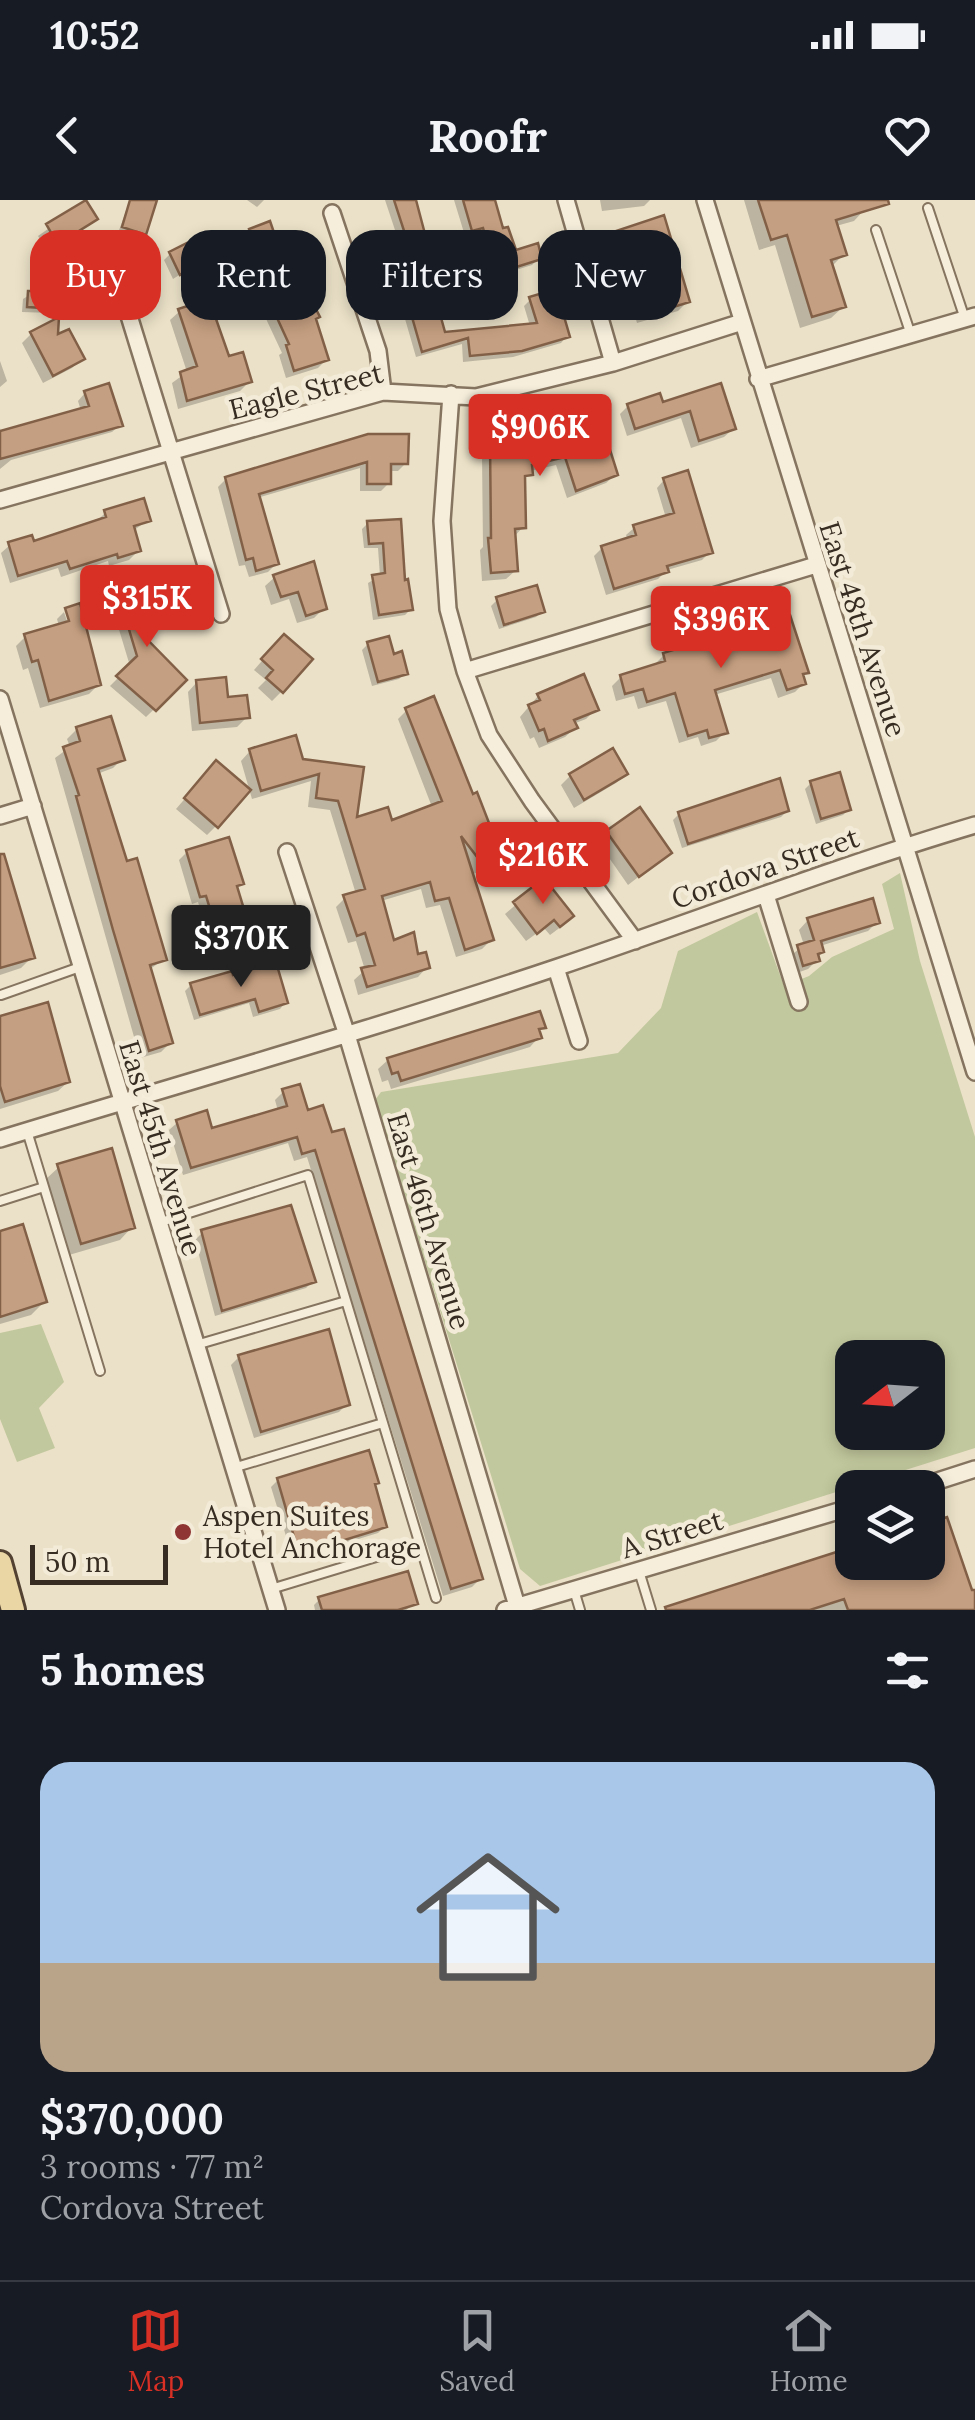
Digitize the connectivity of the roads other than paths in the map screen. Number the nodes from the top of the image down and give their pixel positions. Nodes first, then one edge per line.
1 (566, 200) edge
2 (705, 200) edge
3 (928, 208) dead end
4 (332, 214) dead end
5 (876, 230) dead end
6 (970, 318) edge
7 (130, 320) edge
8 (742, 322) junction
9 (911, 335) junction
10 (613, 363) junction
11 (758, 379) junction
12 (383, 392) junction
13 (451, 394) junction
14 (171, 452) junction
15 (0, 500) edge
16 (816, 565) junction
17 (222, 614) dead end
18 (465, 670) junction
19 (0, 699) edge
20 (33, 806) junction
21 (0, 816) edge
22 (975, 825) edge
23 (906, 846) junction
24 (287, 852) dead end
25 (766, 896) junction
26 (635, 940) junction
27 (80, 967) junction
28 (556, 968) junction
29 (1, 995) edge
30 (799, 1002) dead end
31 (347, 1035) junction
32 (578, 1041) dead end
33 (975, 1072) edge
34 (120, 1103) junction
35 (27, 1131) junction
36 (0, 1139) edge
37 (44, 1187) junction
38 (0, 1201) edge
39 (158, 1223) junction
40 (346, 1301) junction
41 (196, 1345) junction
42 (100, 1370) dead end
43 (383, 1422) junction
44 (234, 1468) junction
45 (975, 1469) edge
46 (945, 1479) edge
47 (835, 1511) edge
48 (420, 1544) junction
49 (0, 1564) edge
50 (639, 1570) junction
51 (0, 1588) edge
52 (271, 1589) junction
53 (574, 1589) junction
54 (436, 1598) dead end
55 (511, 1608) edge
56 (13, 1610) edge
57 (278, 1610) edge
58 (580, 1610) edge
59 (651, 1610) edge

1 - 10 street
2 - 8 street, East 48th Avenue
3 - 6 lane
4 - 12 street
5 - 9 lane
6 - 9 street
7 - 14 street
8 - 10 street, Eagle Street
8 - 11 street, East 48th Avenue
9 - 11 street
10 - 13 street, Eagle Street
11 - 16 street, East 48th Avenue
12 - 13 street, Eagle Street
12 - 14 street, Eagle Street
13 - 18 street
14 - 15 street, Eagle Street
14 - 17 street
16 - 18 street
16 - 23 street, East 48th Avenue
18 - 26 street
19 - 20 street, East 45th Avenue
20 - 21 street
20 - 27 street, East 45th Avenue
22 - 23 street, Cordova Street
23 - 25 street, Cordova Street
23 - 33 street, East 48th Avenue
24 - 31 street, East 46th Avenue
25 - 26 street, Cordova Street
25 - 30 street
26 - 28 street, Cordova Street
27 - 29 lane
27 - 34 street, East 45th Avenue
28 - 31 street, Cordova Street
28 - 32 street
31 - 34 street, Cordova Street
31 - 55 street, East 46th Avenue
34 - 35 street, Cordova Street
34 - 39 street, East 45th Avenue
35 - 36 street, Cordova Street
35 - 37 lane
37 - 38 lane
37 - 42 lane
39 - 40 lane
39 - 41 street, East 45th Avenue
40 - 41 lane
40 - 43 lane
41 - 44 street, East 45th Avenue
43 - 44 lane
43 - 48 lane
44 - 52 street, East 45th Avenue
45 - 46 street
47 - 50 street, A Street
48 - 52 lane
48 - 54 lane
49 - 56 main road
50 - 53 street, A Street
50 - 59 lane
51 - 56 main road
52 - 57 street, East 45th Avenue
53 - 55 street, A Street
53 - 58 lane

